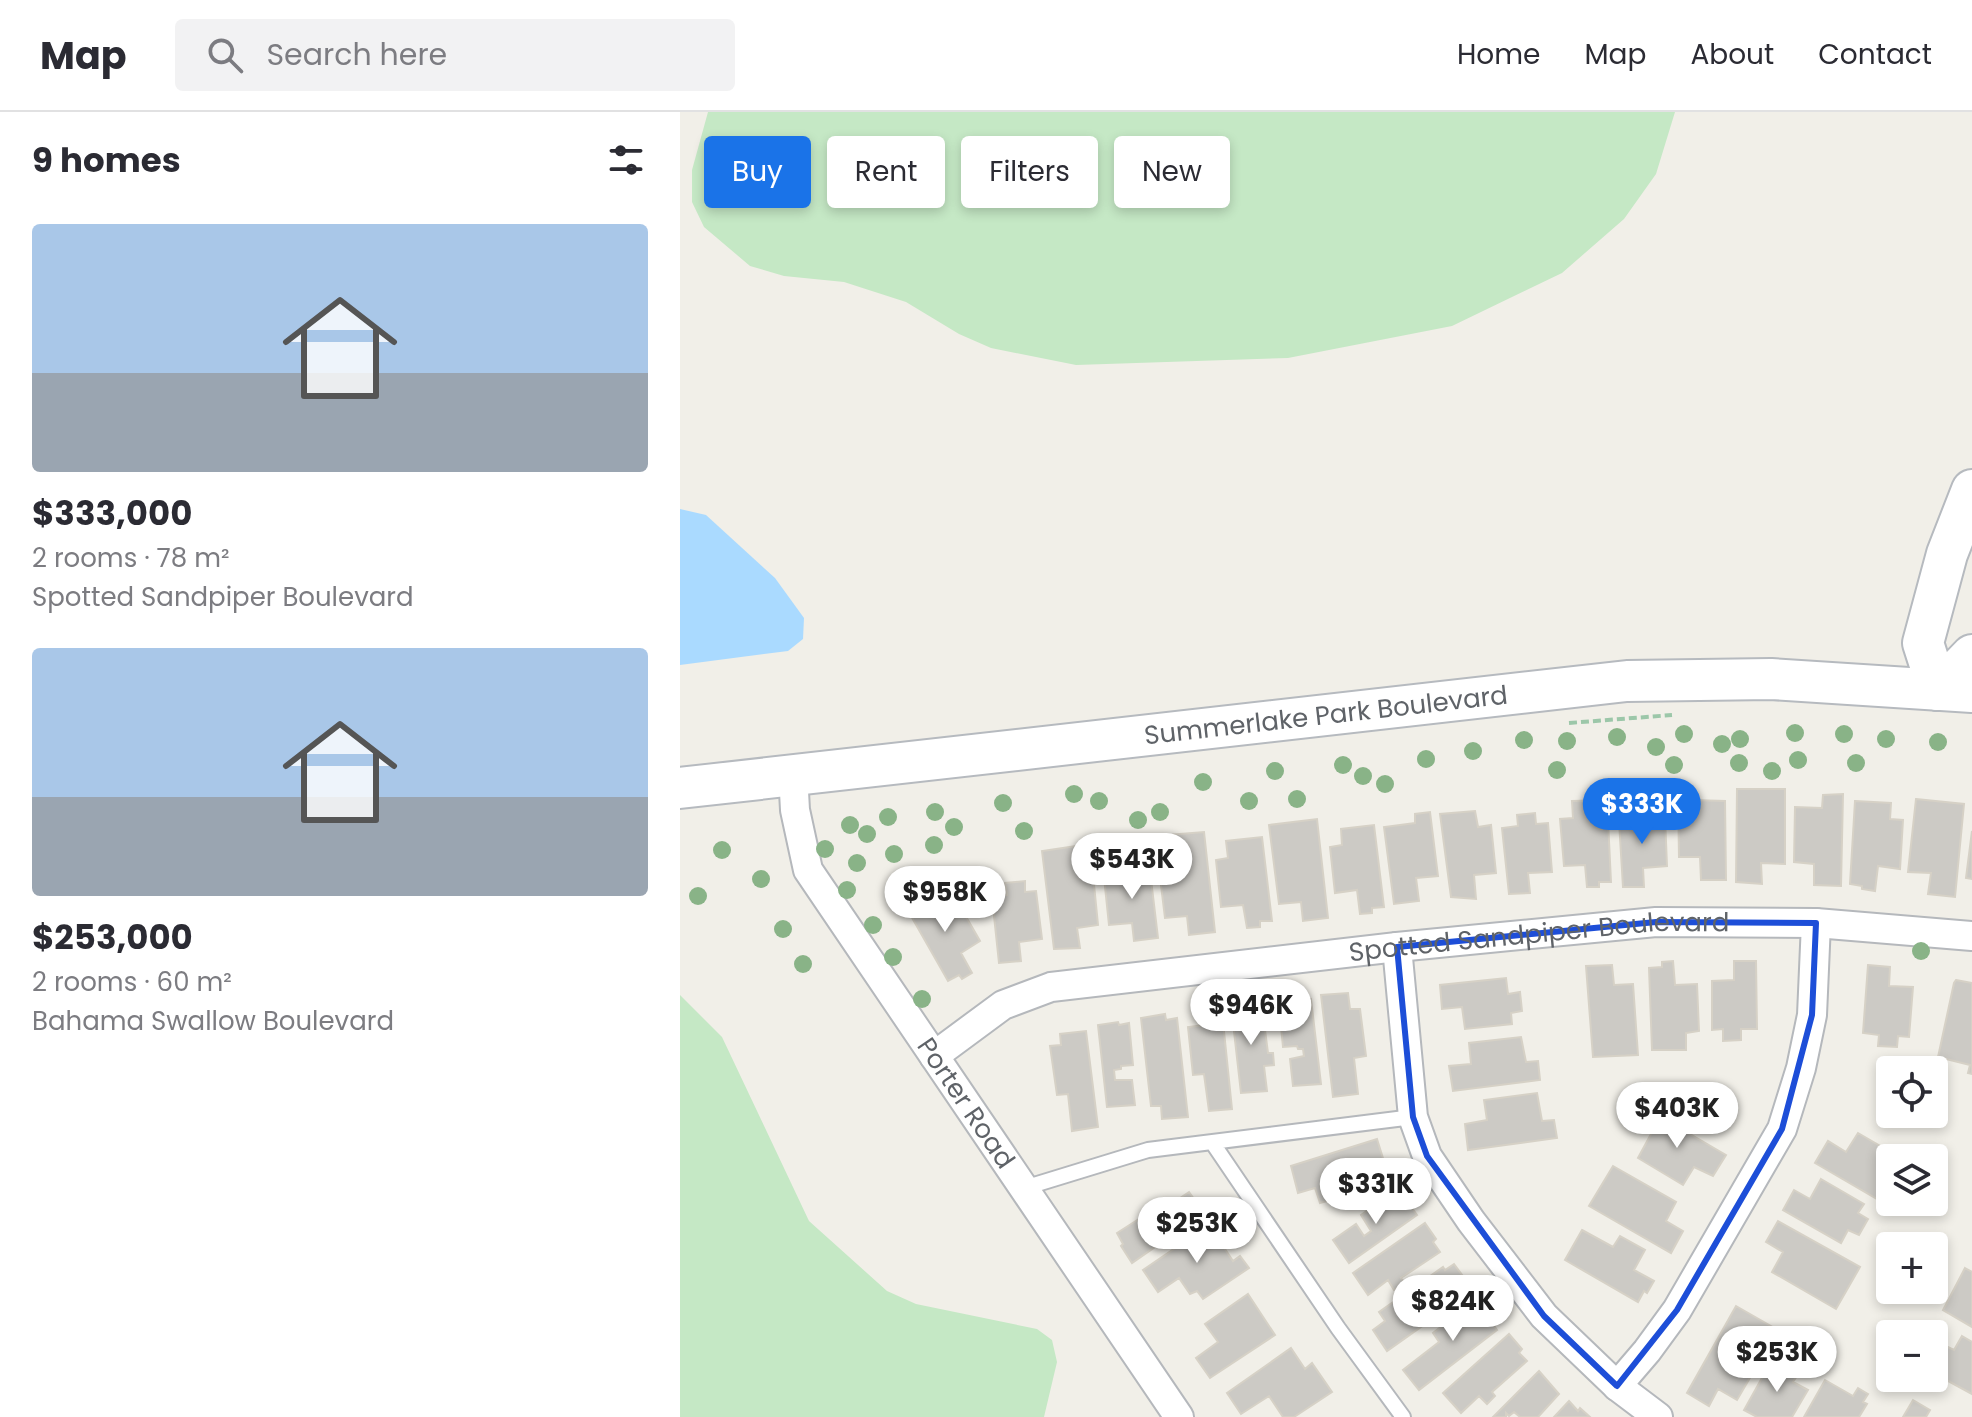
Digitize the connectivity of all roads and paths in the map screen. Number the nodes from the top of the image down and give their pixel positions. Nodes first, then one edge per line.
1 (1972, 490) edge
2 (1972, 655) edge
3 (1955, 691) edge
4 (1682, 715) dead end
5 (1559, 723) dead end
6 (793, 773) junction
7 (680, 788) edge
8 (1816, 923) junction
9 (1972, 936) edge
10 (1397, 947) junction
11 (934, 1056) junction
12 (1413, 1117) junction
13 (1212, 1142) junction
14 (1024, 1188) junction
15 (1617, 1386) junction
16 (1179, 1417) edge
17 (1403, 1417) edge
18 (1658, 1417) edge

1 - 3 main road
2 - 3 main road
3 - 6 main road, Summerlake Park Boulevard
4 - 5 path
6 - 7 main road, Summerlake Park Boulevard
6 - 11 street, Porter Road
8 - 9 street, Spotted Sandpiper Boulevard
8 - 10 street, Spotted Sandpiper Boulevard
8 - 15 street
10 - 11 street, Spotted Sandpiper Boulevard
10 - 12 street
11 - 14 street, Porter Road
12 - 13 lane
12 - 15 street
13 - 14 lane
13 - 17 lane
14 - 16 street, Porter Road
15 - 18 street

